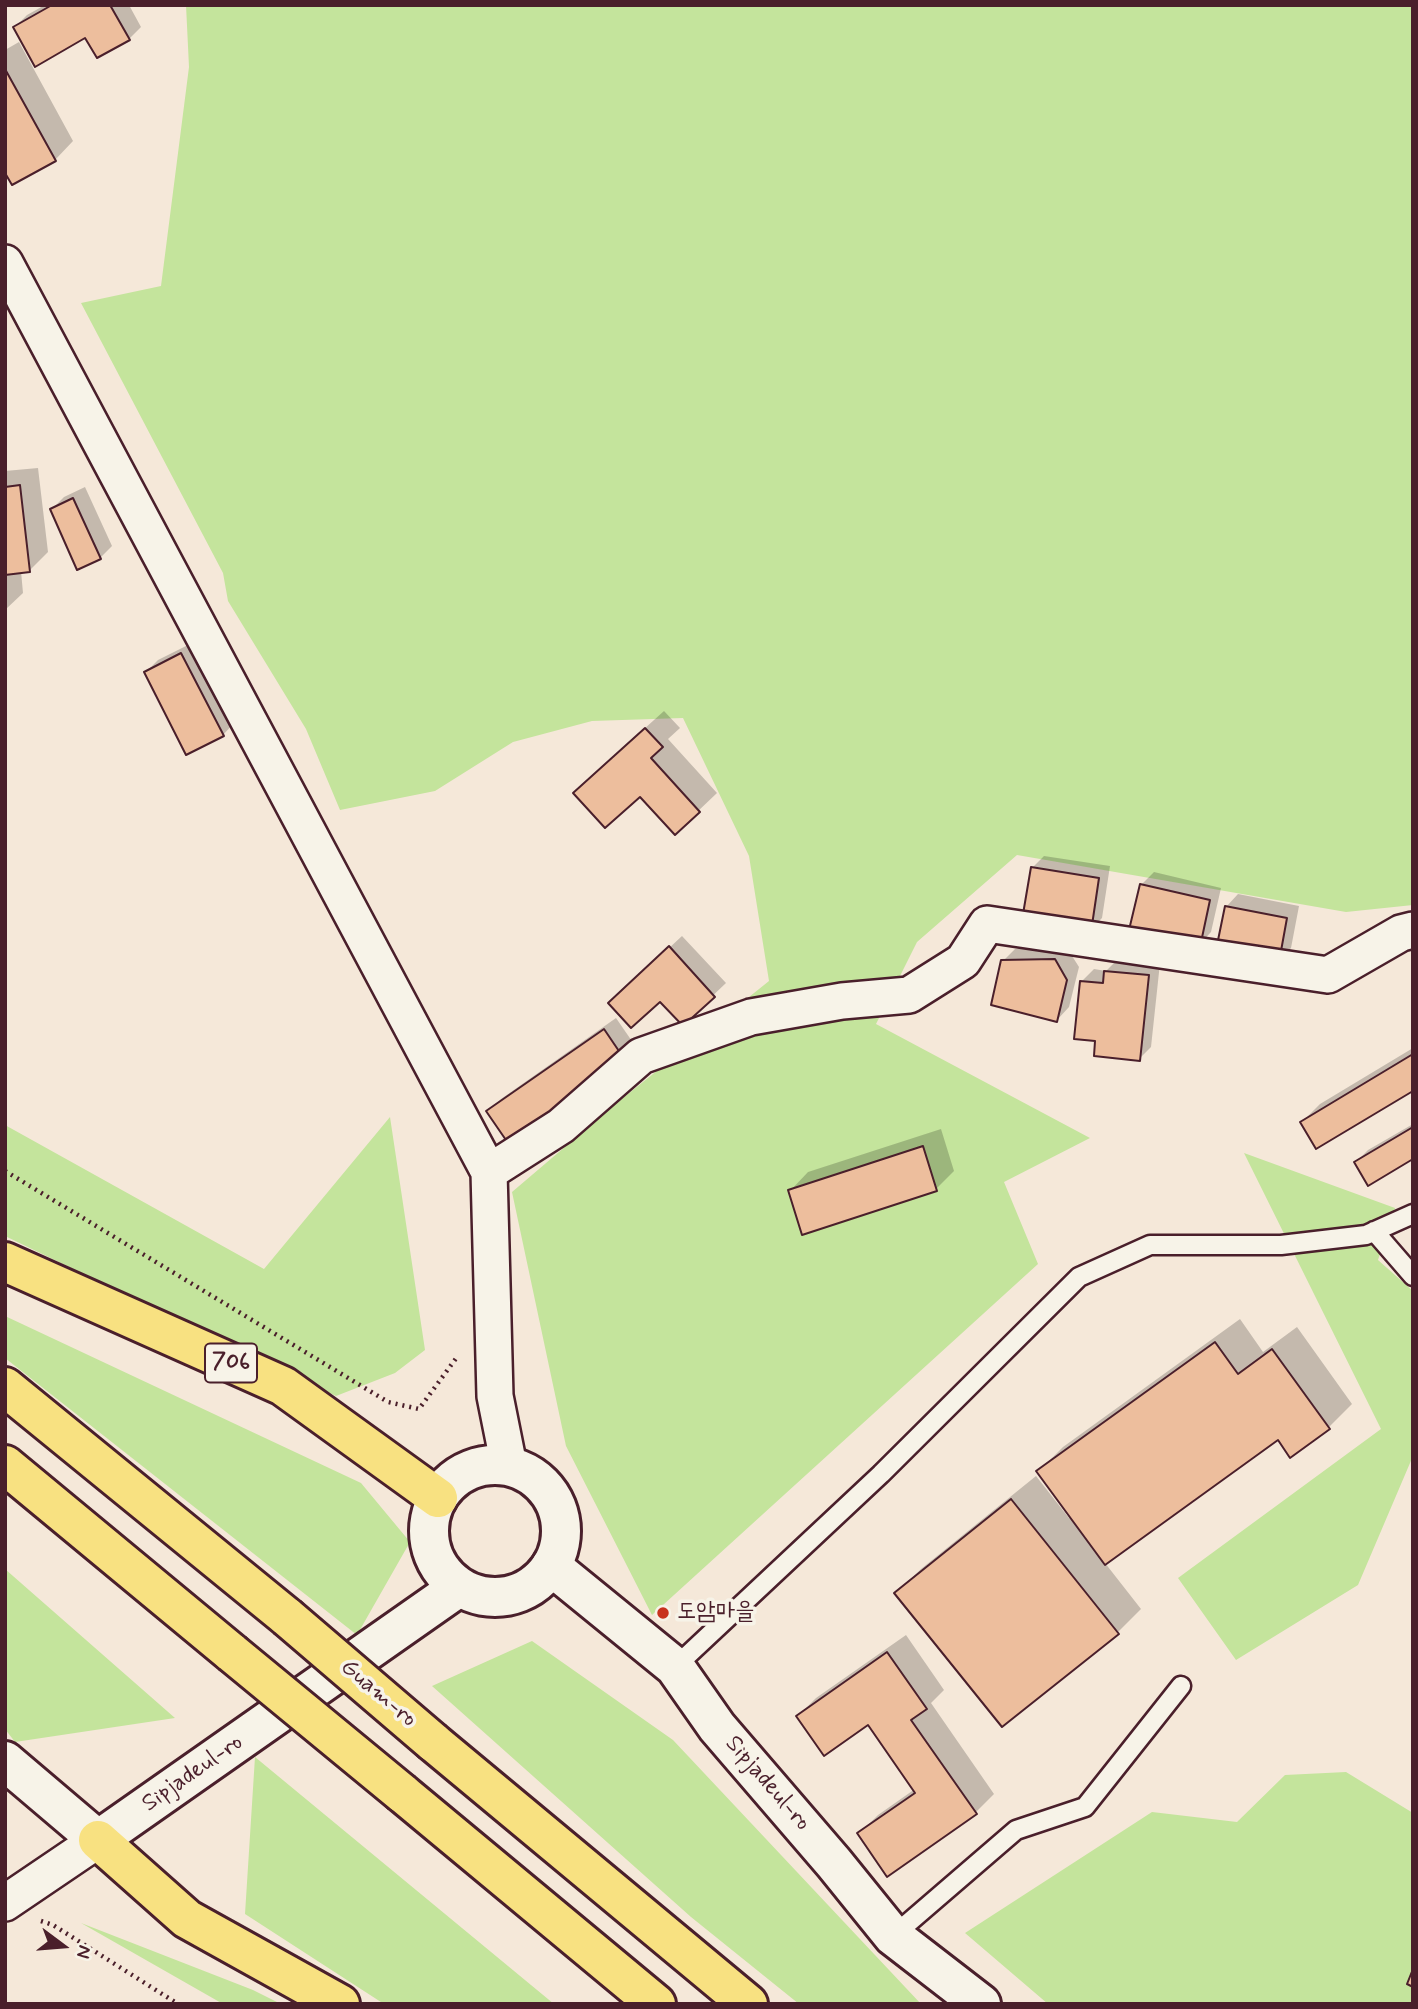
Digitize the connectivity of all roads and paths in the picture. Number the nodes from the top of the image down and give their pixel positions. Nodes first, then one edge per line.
1 (5, 263) edge
2 (1413, 930) edge
3 (5, 1171) edge
4 (489, 1172) junction
5 (1413, 1214) edge
6 (1374, 1231) junction
7 (5, 1262) edge
8 (1413, 1276) edge
9 (495, 1350) junction
10 (5, 1387) edge
11 (5, 1465) edge
12 (509, 1466) junction
13 (438, 1498) junction
14 (551, 1566) junction
15 (459, 1587) junction
16 (675, 1667) junction
17 (1181, 1686) dead end
18 (5, 1761) edge
19 (98, 1840) junction
20 (17, 1910) edge
21 (893, 1936) junction
22 (178, 2004) edge
23 (340, 2004) edge
24 (656, 2004) edge
25 (748, 2004) edge
26 (982, 2004) edge

1 - 4 street
2 - 4 street
3 - 9 path
4 - 9 street
5 - 6 lane
6 - 8 lane
6 - 16 lane
7 - 13 main road, 706
9 - 12 street
10 - 25 main road, Guam-ro, bridge
11 - 24 main road, bridge
12 - 13 main road
12 - 14 main road
13 - 15 main road
14 - 15 main road
14 - 16 main road, Sipjadeul-ro
15 - 19 main road, Sipjadeul-ro
16 - 21 main road, Sipjadeul-ro
17 - 21 lane
18 - 19 main road
19 - 20 street
19 - 23 main road
20 - 22 path
21 - 26 main road, Sipjadeul-ro

